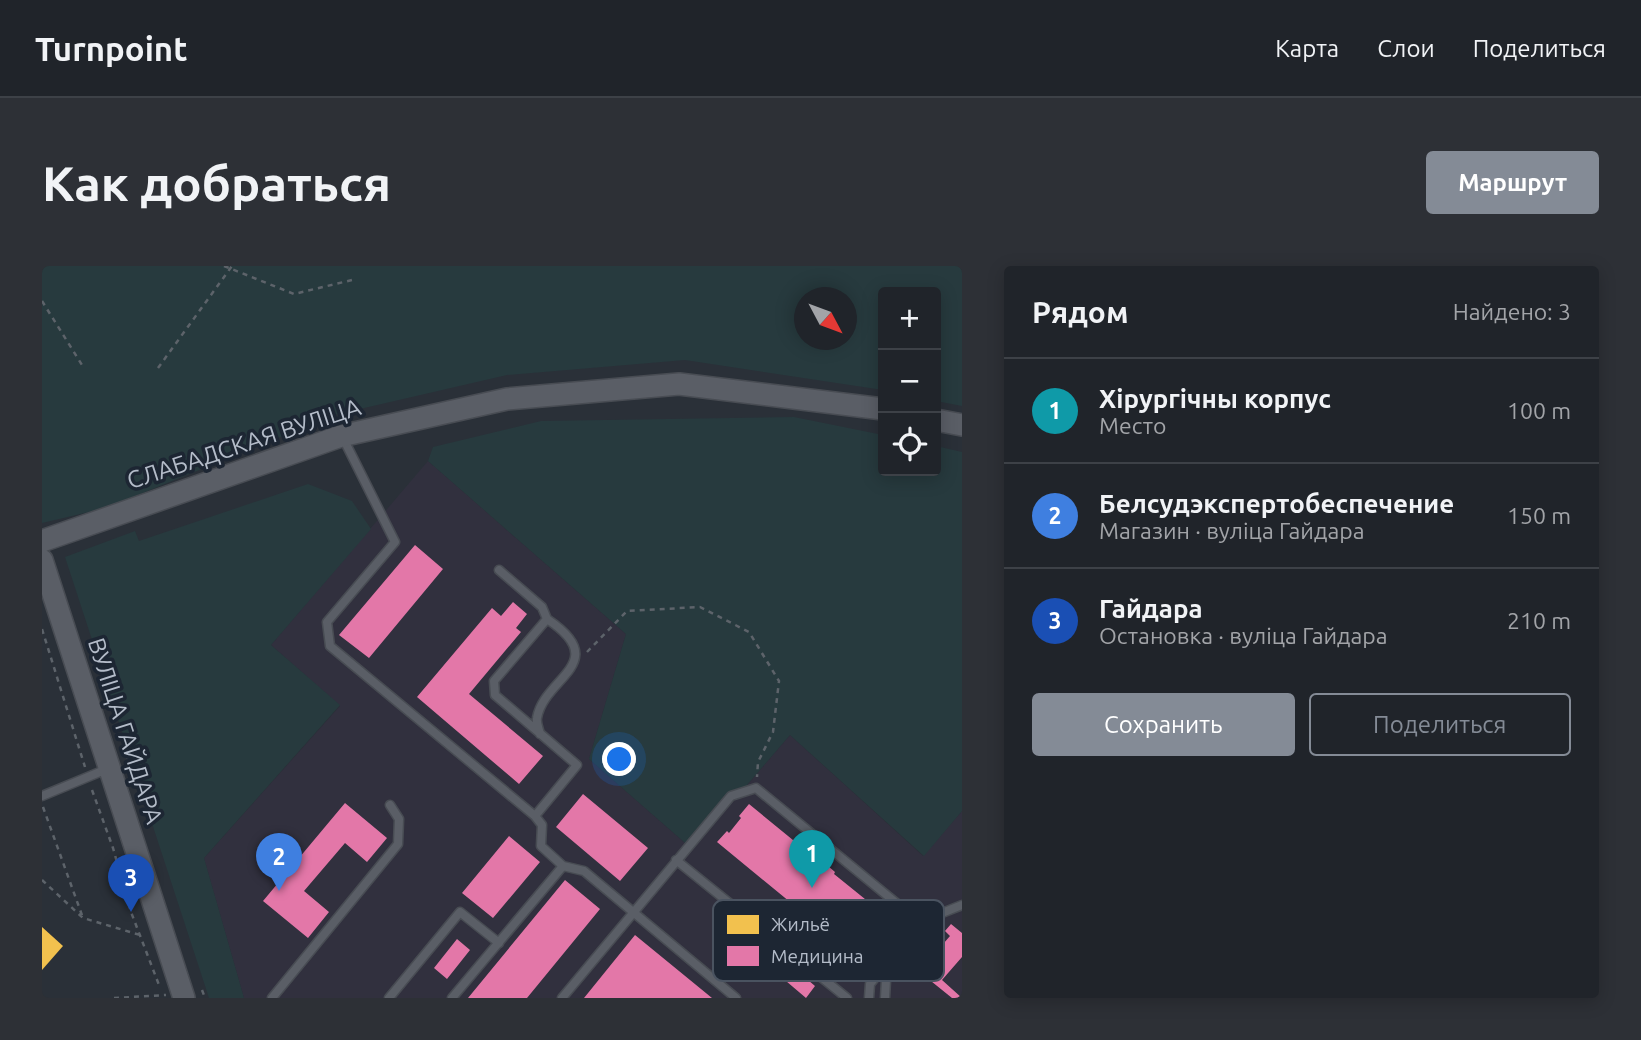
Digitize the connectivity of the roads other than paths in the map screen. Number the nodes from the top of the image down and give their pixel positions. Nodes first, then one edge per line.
1 (878, 408) edge
2 (941, 421) edge
3 (962, 425) edge
4 (341, 436) junction
5 (42, 541) edge
6 (42, 560) edge
7 (499, 570) dead end
8 (547, 619) junction
9 (540, 734) junction
10 (110, 767) junction
11 (42, 796) edge
12 (390, 805) dead end
13 (535, 816) junction
14 (676, 860) junction
15 (564, 866) junction
16 (726, 900) edge
17 (890, 900) edge
18 (962, 905) edge
19 (633, 912) junction
20 (944, 912) edge
21 (499, 943) junction
22 (713, 979) edge
23 (716, 981) edge
24 (826, 981) edge
25 (872, 981) edge
26 (173, 996) edge
27 (272, 998) edge
28 (389, 998) edge
29 (452, 998) edge
30 (562, 998) edge
31 (736, 998) edge
32 (847, 998) edge
33 (869, 998) edge

1 - 4 street, СЛАБАДСКАЯ ВУЛІЦА
2 - 3 street
4 - 5 street, СЛАБАДСКАЯ ВУЛІЦА
4 - 13 lane
6 - 10 street, ВУЛІЦА ГАЙДАРА
7 - 8 lane
8 - 9 lane
8 - 9 lane
9 - 13 lane
10 - 11 lane
10 - 26 street, ВУЛІЦА ГАЙДАРА
12 - 27 lane
13 - 15 lane
14 - 16 lane
14 - 17 lane
14 - 19 lane
15 - 19 lane
15 - 21 lane
18 - 20 lane
19 - 22 lane
19 - 30 lane
21 - 28 lane
21 - 29 lane
23 - 31 lane
24 - 32 lane
25 - 33 lane

